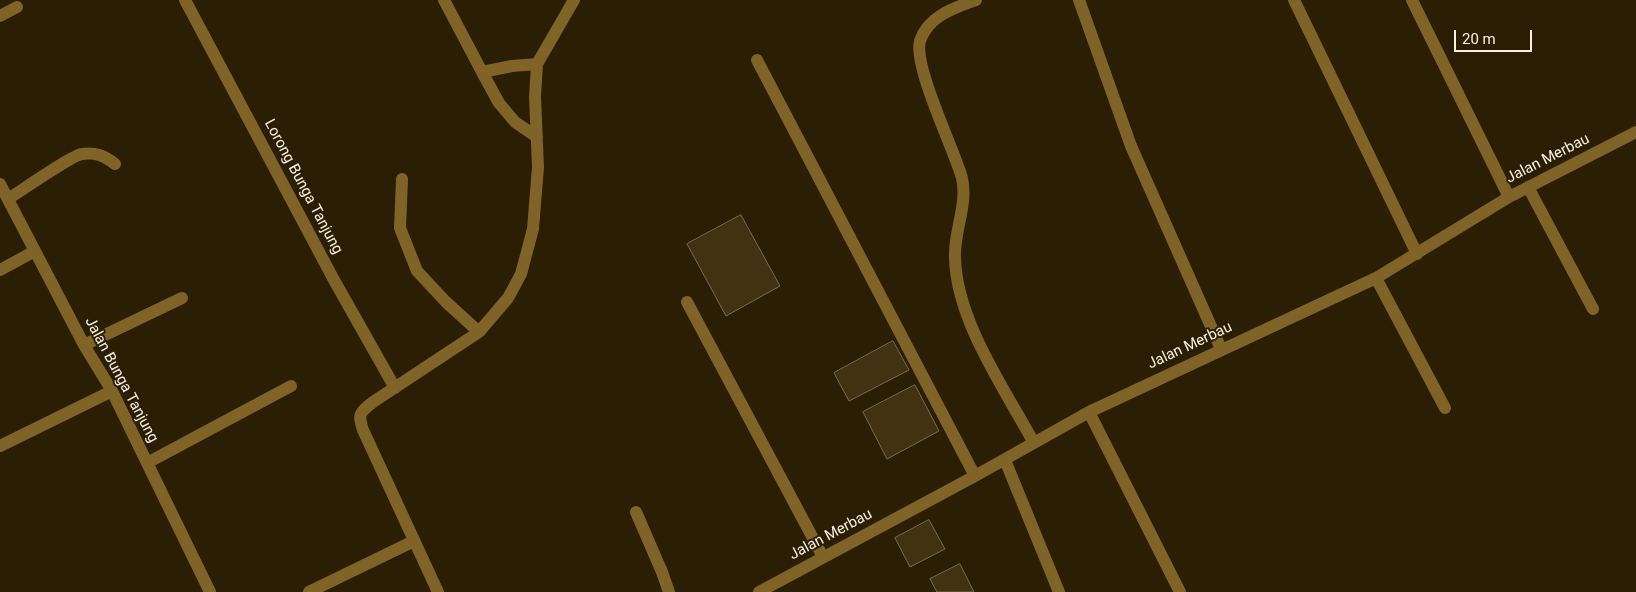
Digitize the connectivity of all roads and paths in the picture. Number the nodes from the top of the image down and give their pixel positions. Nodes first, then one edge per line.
1 (185, 0) edge
2 (444, 0) edge
3 (574, 0) edge
4 (976, 0) edge
5 (1080, 0) edge
6 (1294, 0) edge
7 (1412, 0) edge
8 (17, 7) dead end
9 (0, 16) edge
10 (756, 60) dead end
11 (537, 64) junction
12 (482, 72) junction
13 (1636, 132) edge
14 (537, 137) junction
15 (115, 164) dead end
16 (402, 179) dead end
17 (0, 184) edge
18 (1528, 187) junction
19 (1509, 197) junction
20 (8, 200) junction
21 (36, 251) junction
22 (1417, 254) junction
23 (0, 270) edge
24 (1376, 278) junction
25 (182, 298) dead end
26 (687, 302) dead end
27 (1594, 309) dead end
28 (479, 332) junction
29 (84, 345) junction
30 (1221, 349) junction
31 (291, 386) dead end
32 (395, 388) junction
33 (112, 391) junction
34 (1445, 408) dead end
35 (1089, 412) junction
36 (1034, 443) junction
37 (0, 446) edge
38 (1005, 460) junction
39 (147, 463) junction
40 (975, 476) junction
41 (636, 512) dead end
42 (414, 541) junction
43 (823, 557) junction
44 (210, 592) edge
45 (309, 592) edge
46 (438, 592) edge
47 (669, 592) edge
48 (759, 592) edge
49 (1059, 592) edge
50 (1180, 592) edge

1 - 32 street, Lorong Bunga Tanjung
2 - 12 street
3 - 11 street
4 - 36 street
5 - 30 street
6 - 22 street
7 - 19 street
8 - 9 street
10 - 40 street
11 - 12 street
11 - 14 street
12 - 14 street
13 - 18 street, Jalan Merbau
14 - 28 street
15 - 20 street
16 - 28 street
17 - 20 street, Jalan Bunga Tanjung
18 - 19 street, Jalan Merbau
18 - 27 street
19 - 22 street, Jalan Merbau
20 - 21 street, Jalan Bunga Tanjung
21 - 23 street
21 - 29 street, Jalan Bunga Tanjung
22 - 24 street, Jalan Merbau
24 - 30 street, Jalan Merbau
24 - 34 street
25 - 29 street
26 - 43 street
28 - 32 street
29 - 33 street, Jalan Bunga Tanjung
30 - 35 street, Jalan Merbau
31 - 39 street
32 - 42 street
33 - 37 street
33 - 39 street, Jalan Bunga Tanjung
35 - 36 street, Jalan Merbau
35 - 50 street
36 - 38 street, Jalan Merbau
38 - 40 street, Jalan Merbau
38 - 49 street
39 - 44 street, Jalan Bunga Tanjung
40 - 43 street, Jalan Merbau
41 - 47 street
42 - 45 street
42 - 46 street
43 - 48 street, Jalan Merbau

